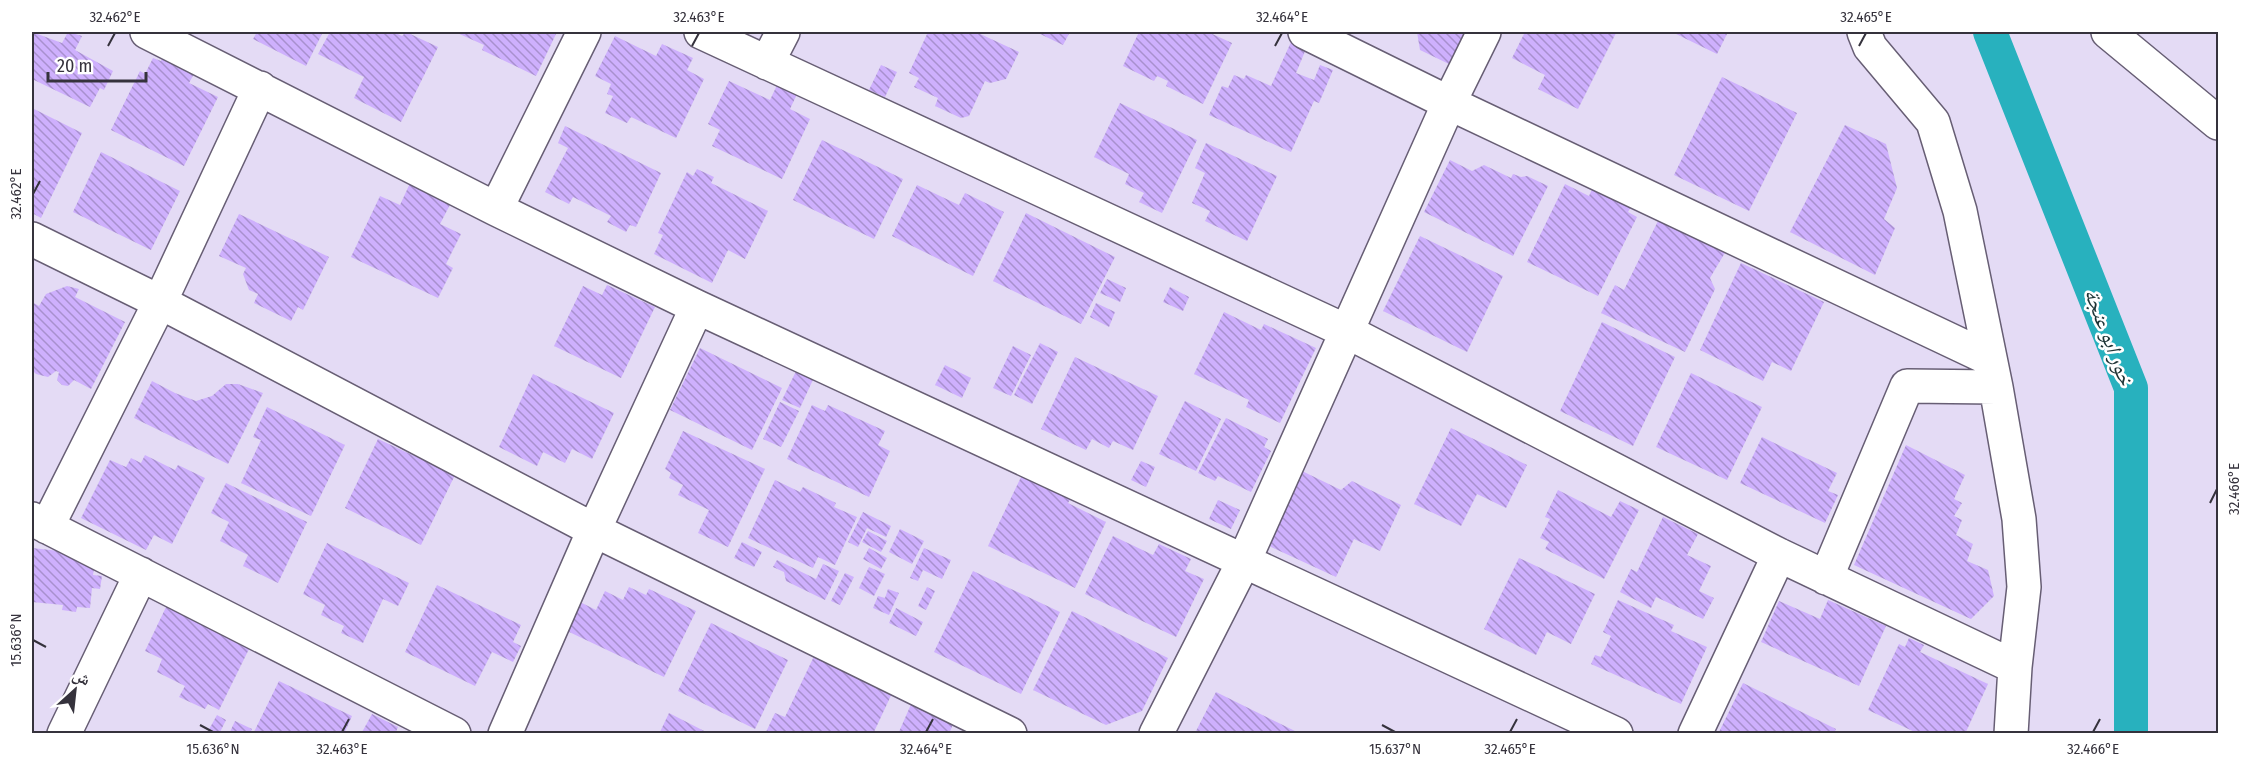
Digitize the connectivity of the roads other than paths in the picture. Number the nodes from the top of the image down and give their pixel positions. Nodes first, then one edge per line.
1 (584, 32) edge
2 (701, 32) edge
3 (783, 32) edge
4 (1305, 32) edge
5 (1484, 32) edge
6 (1864, 32) edge
7 (2108, 32) edge
8 (163, 35) edge
9 (767, 63) junction
10 (261, 88) junction
11 (1449, 103) junction
12 (2218, 123) edge
13 (496, 209) junction
14 (32, 239) edge
15 (160, 302) junction
16 (697, 307) junction
17 (1346, 331) junction
18 (1993, 373) junction
19 (39, 523) edge
20 (594, 530) junction
21 (1779, 555) junction
22 (1244, 561) junction
23 (141, 574) junction
24 (1826, 578) junction
25 (2015, 667) junction
26 (64, 734) edge
27 (453, 734) edge
28 (505, 734) edge
29 (1010, 734) edge
30 (1156, 734) edge
31 (1616, 734) edge
32 (1695, 734) edge
33 (2011, 734) edge

1 - 13 street
2 - 9 street
3 - 9 street
4 - 11 street
5 - 11 street
6 - 18 street
7 - 12 street
8 - 10 street
9 - 17 street
10 - 13 street
10 - 15 street
11 - 17 street
11 - 18 street
13 - 16 street
14 - 15 street
15 - 19 street
15 - 20 street
16 - 20 street
16 - 22 street
17 - 21 street
17 - 22 street
18 - 24 street
18 - 25 street
19 - 23 street
20 - 28 street
20 - 29 street
21 - 24 street
21 - 32 street
22 - 30 street
22 - 31 street
23 - 26 street
23 - 27 street
24 - 25 street
25 - 33 street

